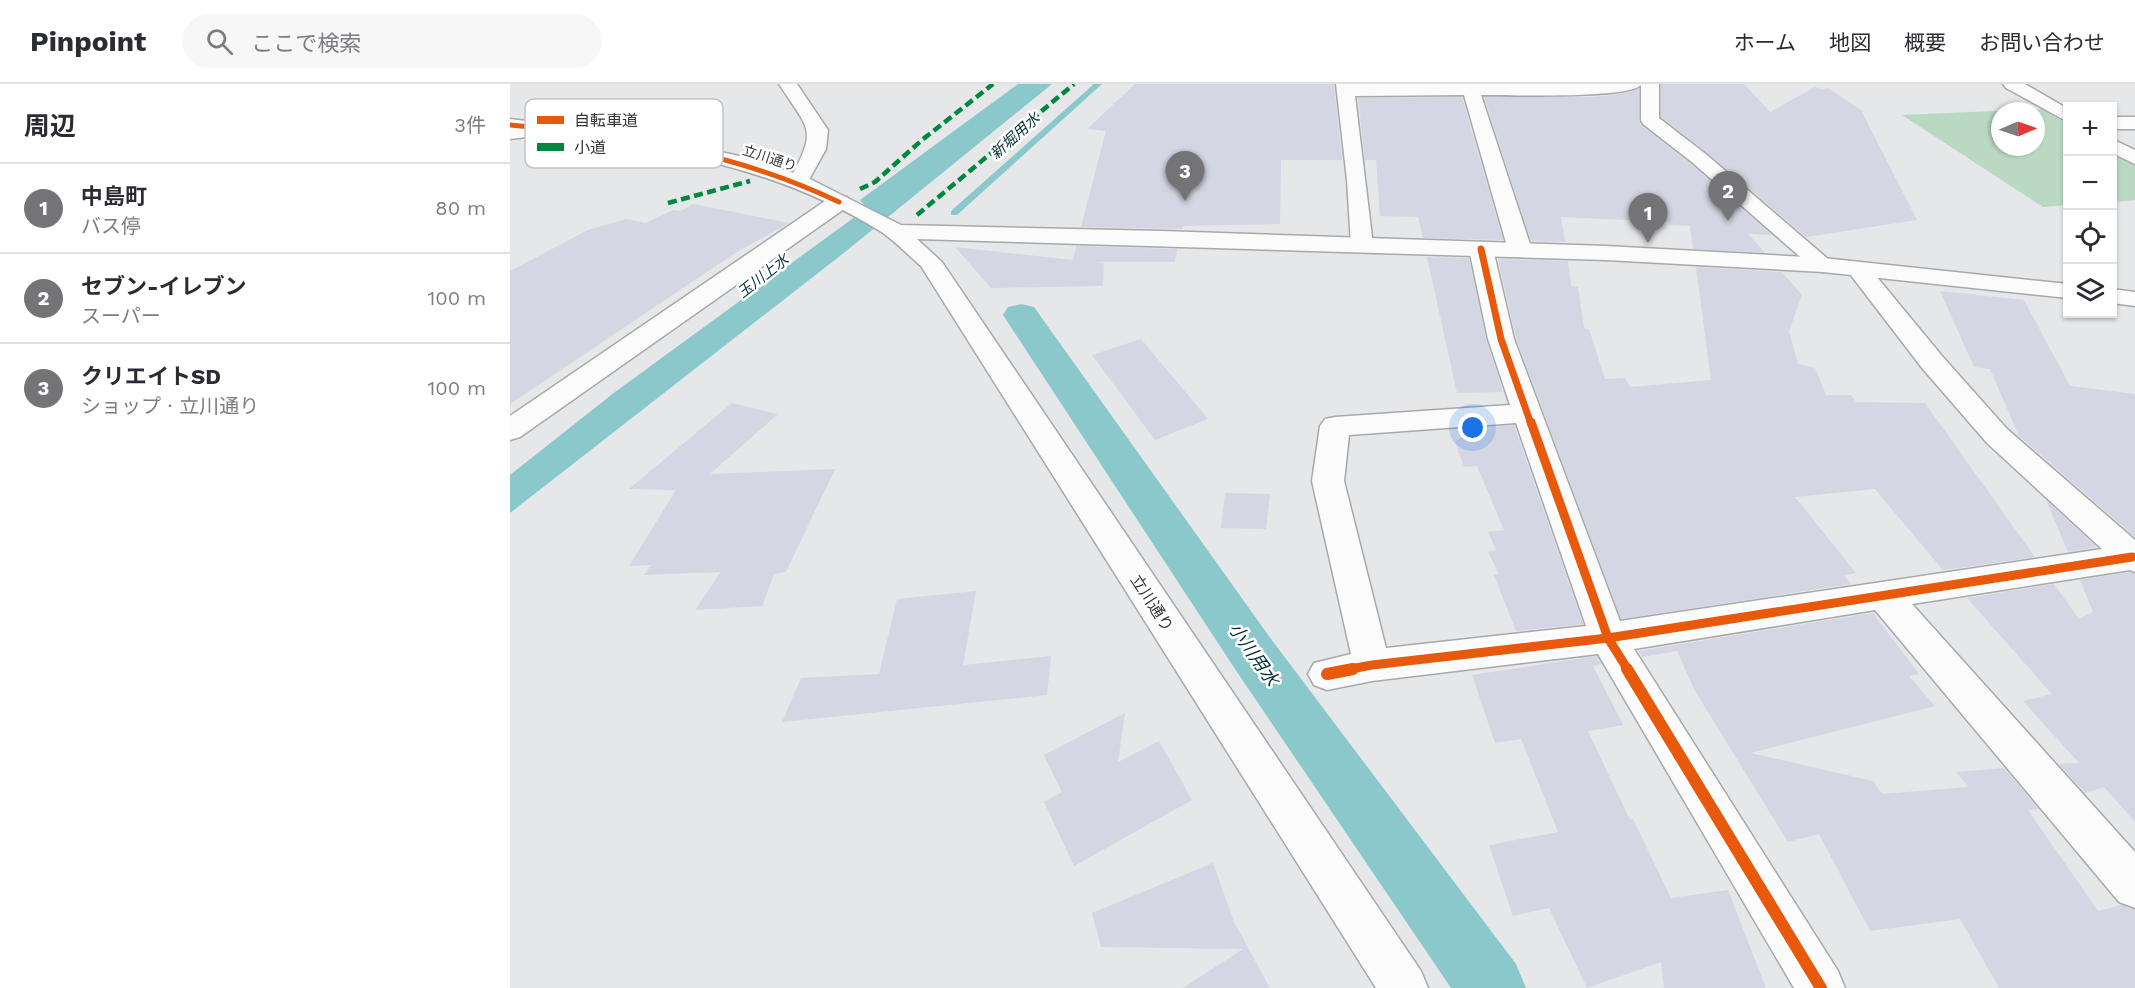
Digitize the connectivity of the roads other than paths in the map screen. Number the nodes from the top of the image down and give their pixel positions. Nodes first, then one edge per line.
1 (788, 84) edge
2 (1650, 84) edge
3 (2012, 84) edge
4 (1609, 86) edge
5 (1345, 87) edge
6 (1470, 87) edge
7 (1636, 103) edge
8 (2063, 115) edge
9 (2117, 123) edge
10 (2135, 123) edge
11 (510, 125) edge
12 (525, 126) edge
13 (525, 132) edge
14 (510, 133) edge
15 (2117, 148) edge
16 (723, 158) edge
17 (2135, 158) edge
18 (799, 181) junction
19 (842, 204) junction
20 (893, 230) junction
21 (1362, 245) junction
22 (1482, 249) junction
23 (1520, 250) junction
24 (1823, 265) junction
25 (1859, 270) junction
26 (2063, 291) edge
27 (2117, 297) edge
28 (2135, 299) edge
29 (1526, 413) junction
30 (510, 430) edge
31 (2134, 558) edge
32 (1883, 595) junction
33 (1608, 638) junction
34 (1372, 664) junction
35 (1327, 674) dead end
36 (2135, 886) edge
37 (1404, 988) edge
38 (1821, 988) edge

1 - 18 street
2 - 7 street
3 - 8 street
4 - 6 street
4 - 7 street
5 - 6 street
5 - 21 street
6 - 23 street
7 - 24 street
9 - 10 street
11 - 12 street, 立川通り
13 - 14 street
15 - 17 street
16 - 18 street, 立川通り
18 - 19 street, 立川通り
19 - 20 street, 立川通り
19 - 30 street
20 - 21 street
20 - 37 street, 立川通り
21 - 22 street
22 - 23 street
22 - 29 street
23 - 24 street
24 - 25 street
25 - 26 street
25 - 31 street
27 - 28 street
29 - 33 street
29 - 34 street
31 - 32 street
32 - 33 street
32 - 36 street
33 - 34 street
33 - 38 street
34 - 35 street

